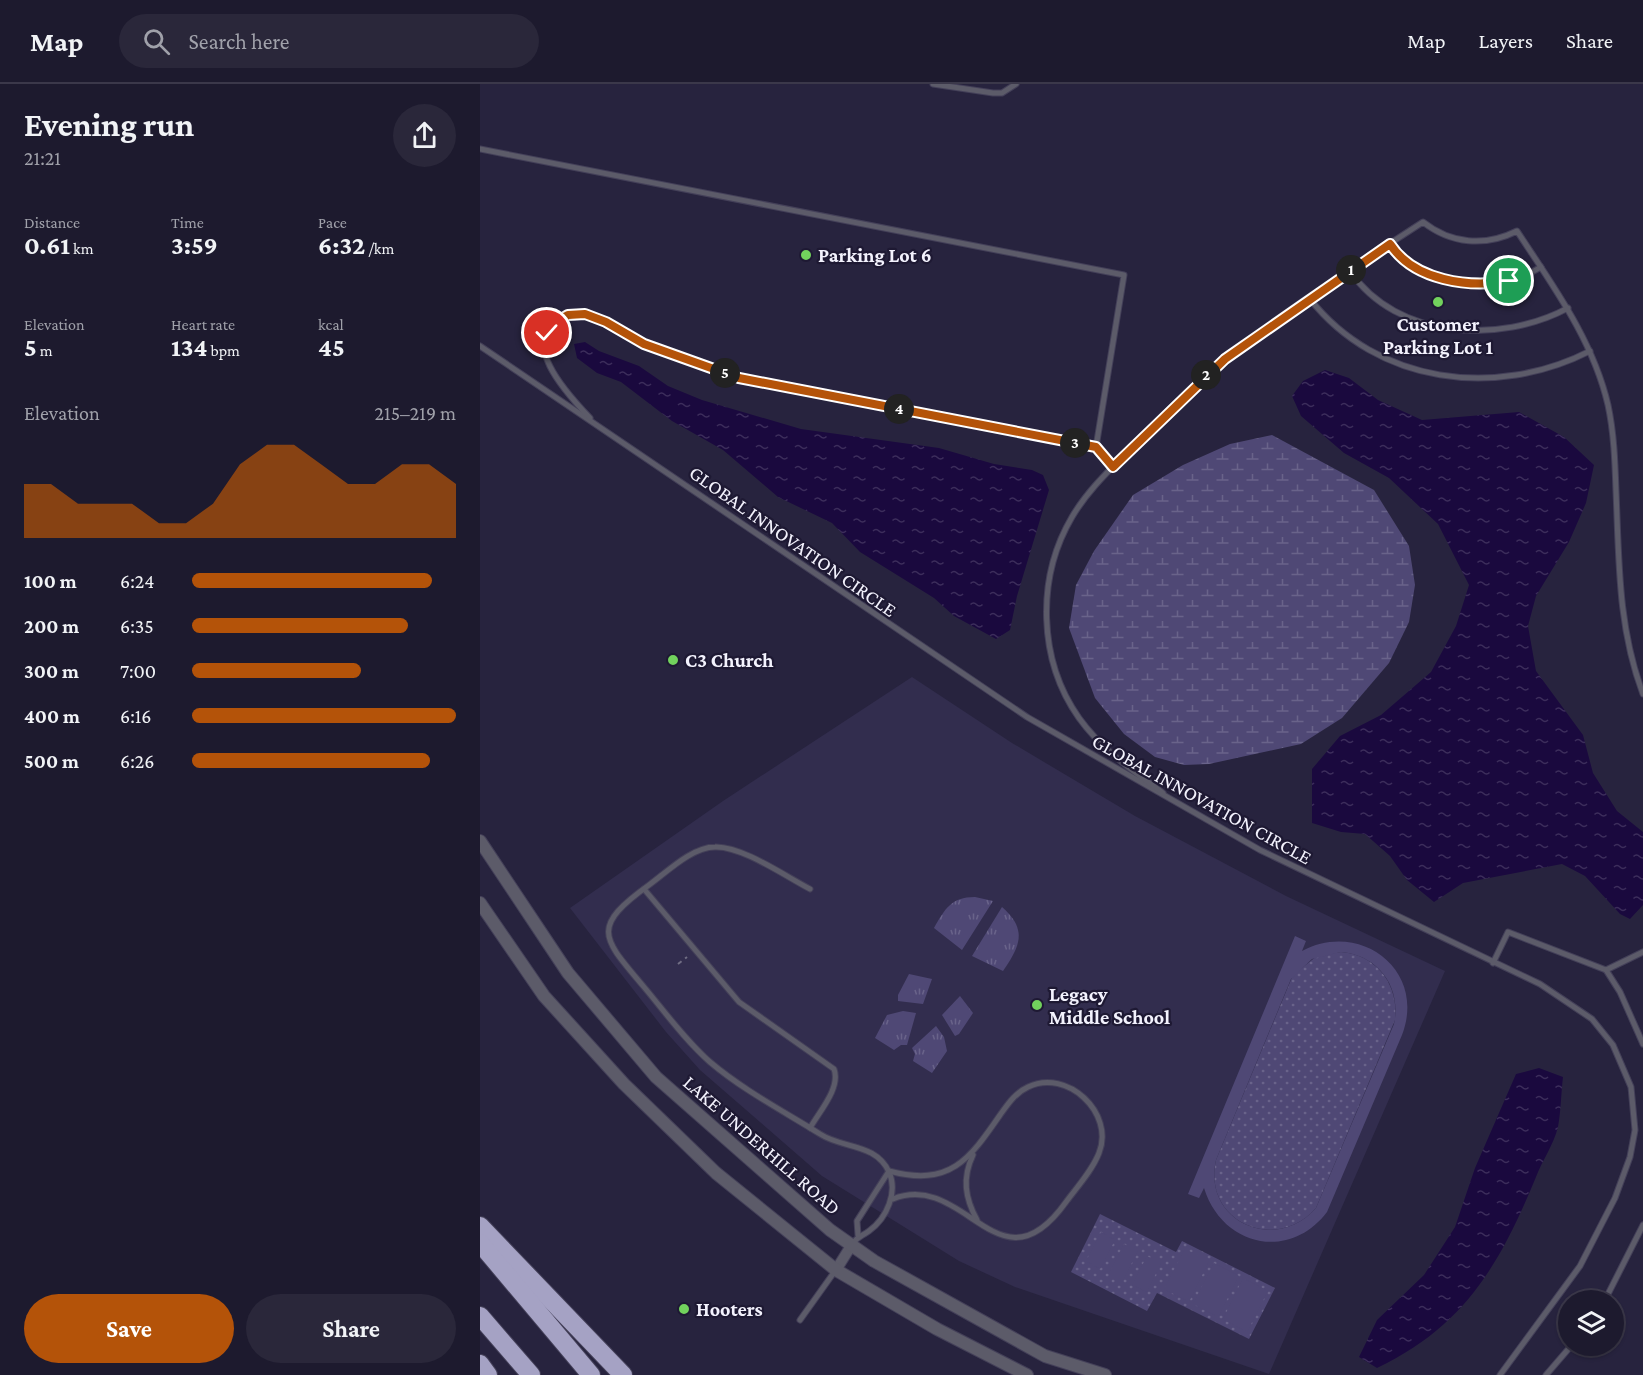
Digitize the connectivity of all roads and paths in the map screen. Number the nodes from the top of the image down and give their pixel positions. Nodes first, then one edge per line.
1 (933, 84) edge
2 (1016, 84) edge
3 (962, 86) edge
4 (480, 149) edge
5 (1390, 244) junction
6 (1541, 267) junction
7 (1350, 271) junction
8 (1310, 298) junction
9 (1568, 308) junction
10 (480, 346) edge
11 (1590, 351) junction
12 (596, 425) junction
13 (1096, 447) junction
14 (1113, 467) junction
15 (1643, 694) edge
16 (1181, 807) junction
17 (480, 841) edge
18 (644, 889) junction
19 (810, 889) dead end
20 (480, 903) edge
21 (1643, 952) edge
22 (687, 957) dead end
23 (1493, 963) junction
24 (678, 964) dead end
25 (1606, 970) junction
26 (1643, 1044) edge
27 (810, 1128) junction
28 (973, 1153) junction
29 (889, 1172) junction
30 (892, 1199) junction
31 (978, 1222) junction
32 (1643, 1225) edge
33 (480, 1226) edge
34 (858, 1235) junction
35 (480, 1244) edge
36 (851, 1246) junction
37 (836, 1270) junction
38 (1610, 1290) edge
39 (480, 1316) edge
40 (800, 1320) dead end
41 (1562, 1356) edge
42 (480, 1364) edge
43 (488, 1375) edge
44 (531, 1375) edge
45 (591, 1375) edge
46 (623, 1375) edge
47 (1026, 1375) edge
48 (1105, 1375) edge
49 (1500, 1375) edge
50 (1546, 1375) edge

1 - 3 lane
2 - 3 lane
4 - 13 lane
5 - 6 lane
5 - 6 lane
5 - 7 lane
6 - 9 lane
7 - 8 lane
7 - 9 lane
8 - 11 lane
8 - 14 lane
9 - 11 lane
10 - 12 lane, GLOBAL INNOVATION CIRCLE
11 - 15 lane
12 - 13 lane
12 - 16 lane, GLOBAL INNOVATION CIRCLE
13 - 14 lane
14 - 16 lane
16 - 23 lane, GLOBAL INNOVATION CIRCLE
17 - 36 street, LAKE UNDERHILL ROAD
18 - 19 lane
18 - 27 lane
18 - 27 lane
20 - 37 street
21 - 25 lane
22 - 24 path
23 - 25 lane
23 - 49 lane, GLOBAL INNOVATION CIRCLE
25 - 26 lane
27 - 29 lane
28 - 29 lane
28 - 31 lane
28 - 31 lane
29 - 30 lane
29 - 34 lane
30 - 31 lane
30 - 34 lane
32 - 38 lane
33 - 46 highway
34 - 36 lane
35 - 45 highway
36 - 37 street
36 - 48 street, LAKE UNDERHILL ROAD
37 - 40 lane
37 - 47 street
39 - 44 highway
41 - 50 lane
42 - 43 highway

